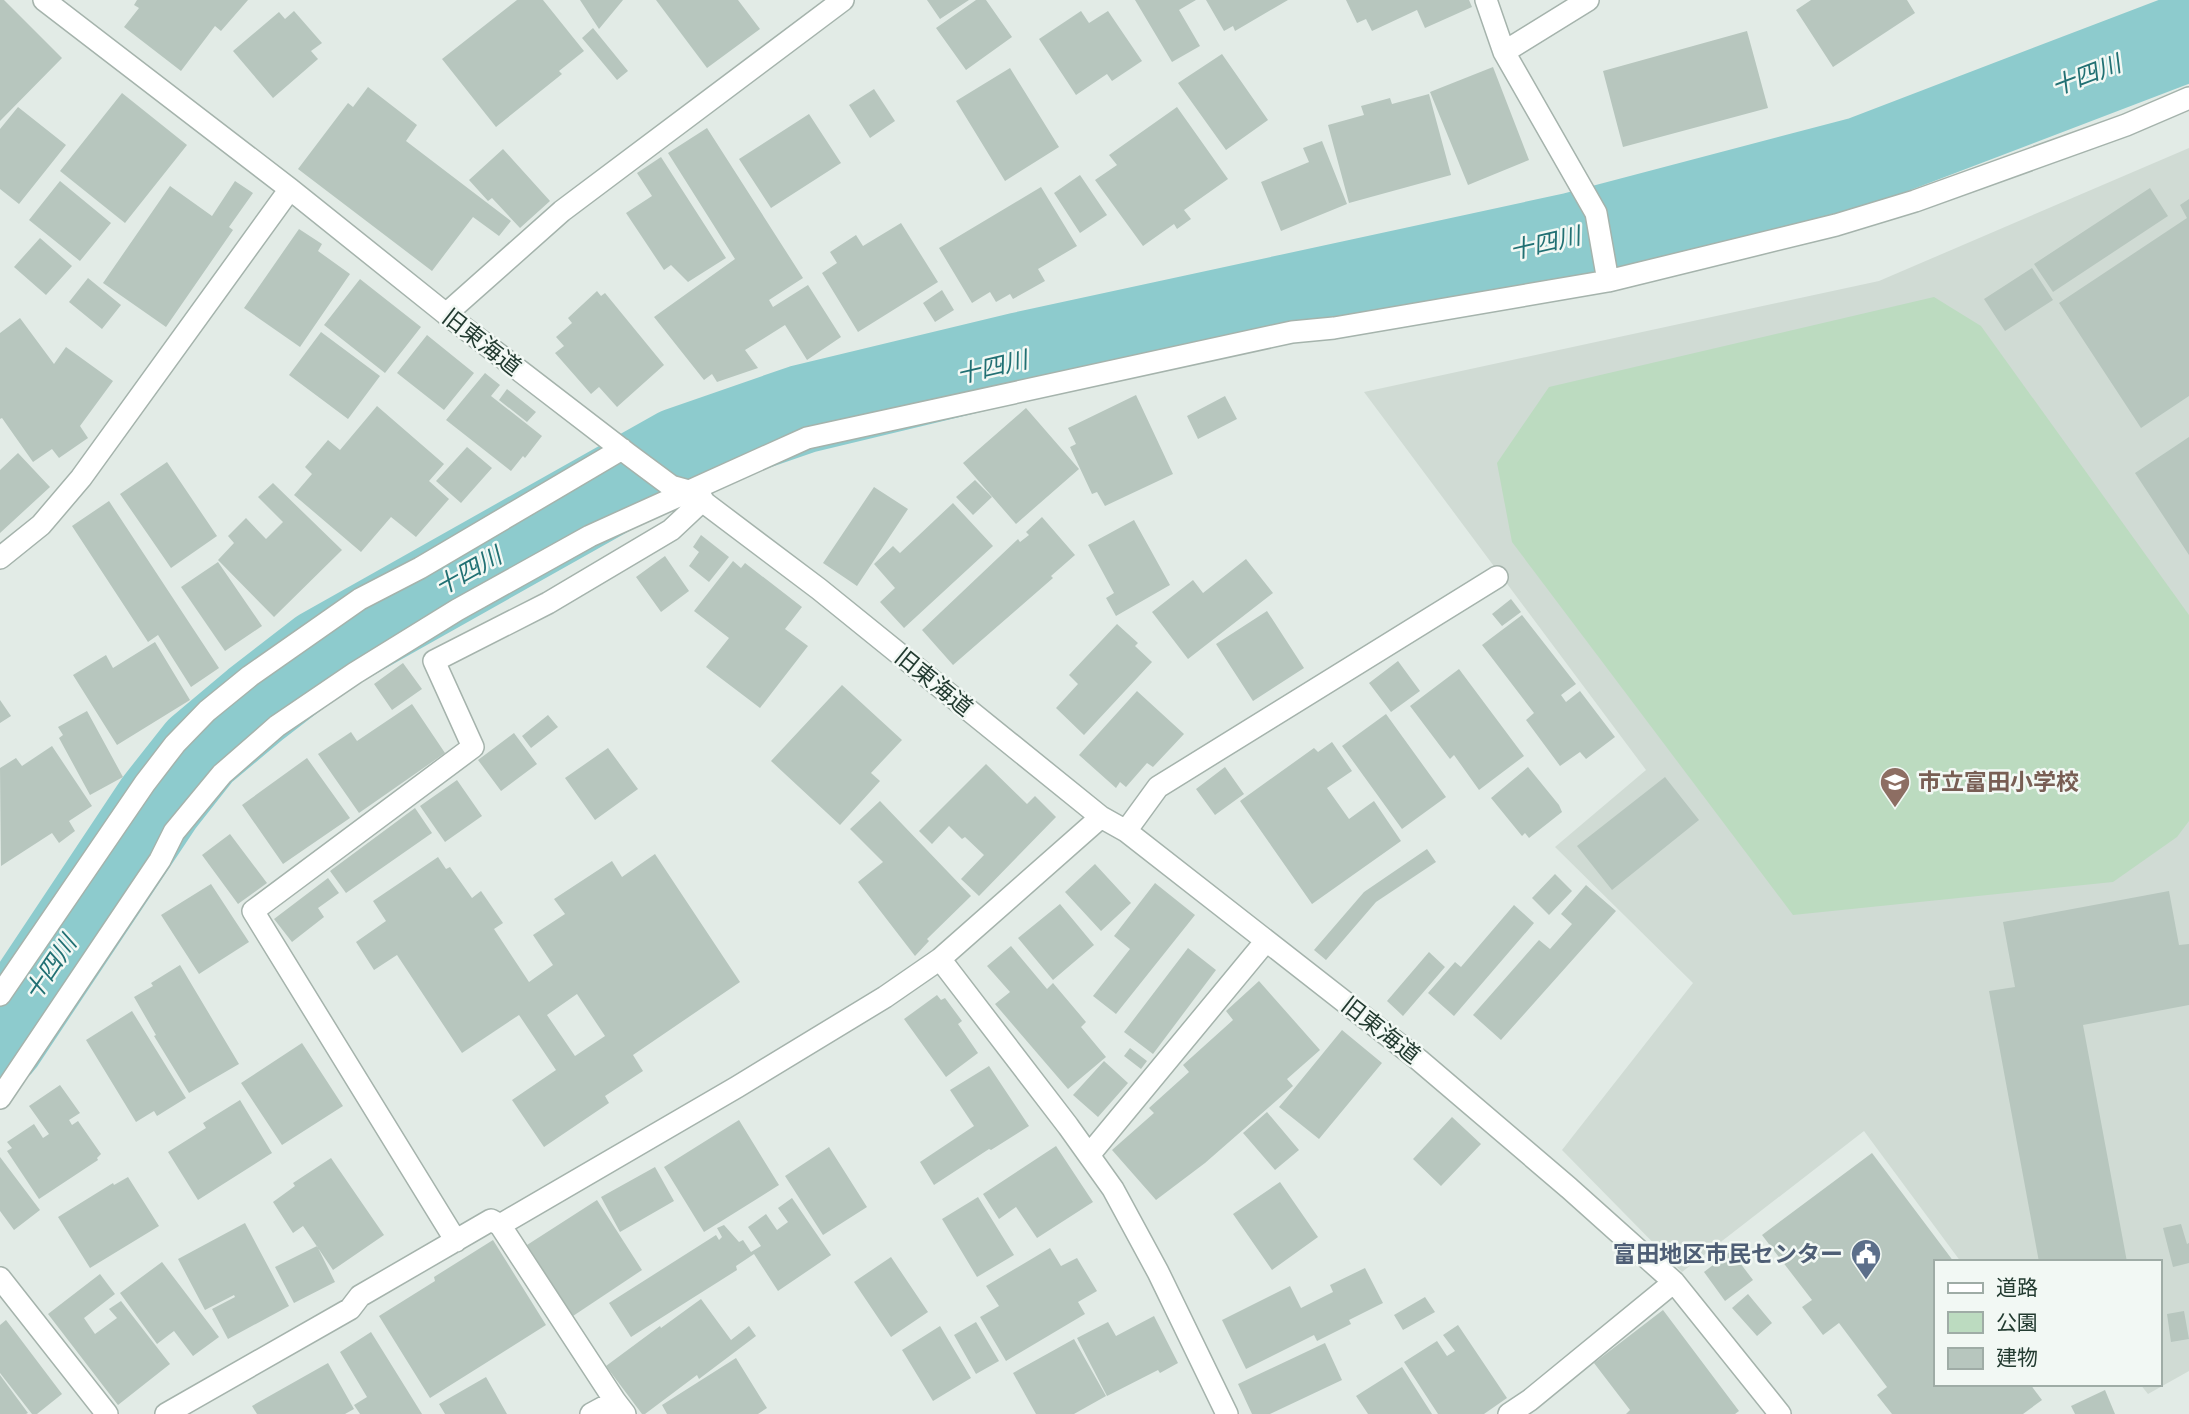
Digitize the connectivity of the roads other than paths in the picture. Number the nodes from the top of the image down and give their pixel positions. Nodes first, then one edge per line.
1 (44, 0) edge
2 (842, 0) edge
3 (1486, 0) edge
4 (1588, 0) edge
5 (1504, 52) junction
6 (2189, 98) edge
7 (290, 189) junction
8 (1606, 271) junction
9 (446, 314) junction
10 (625, 452) junction
11 (687, 492) junction
12 (0, 558) edge
13 (1497, 578) dead end
14 (1101, 817) junction
15 (1126, 831) junction
16 (1266, 941) junction
17 (940, 959) junction
18 (0, 995) edge
19 (0, 1098) edge
20 (1089, 1155) junction
21 (500, 1225) junction
22 (456, 1241) junction
23 (0, 1278) edge
24 (1674, 1282) junction
25 (620, 1408) edge
26 (107, 1414) edge
27 (166, 1414) edge
28 (591, 1414) edge
29 (1227, 1414) edge
30 (1509, 1414) edge
31 (1780, 1414) edge

1 - 7 street, 旧東海道
2 - 9 street
3 - 5 street
4 - 5 street
5 - 8 street
6 - 8 street
7 - 9 street, 旧東海道
7 - 12 street
8 - 11 street
9 - 10 street, 旧東海道
10 - 11 street, 旧東海道
10 - 18 street
11 - 14 street, 旧東海道
11 - 19 street
11 - 22 street
13 - 15 street
14 - 15 street, 旧東海道
14 - 17 street
15 - 16 street, 旧東海道
16 - 20 street
16 - 24 street, 旧東海道
17 - 20 street
17 - 21 street
20 - 29 street
21 - 22 street
21 - 25 street
22 - 27 street
23 - 26 street
24 - 30 street
24 - 31 street, 旧東海道
25 - 28 street

